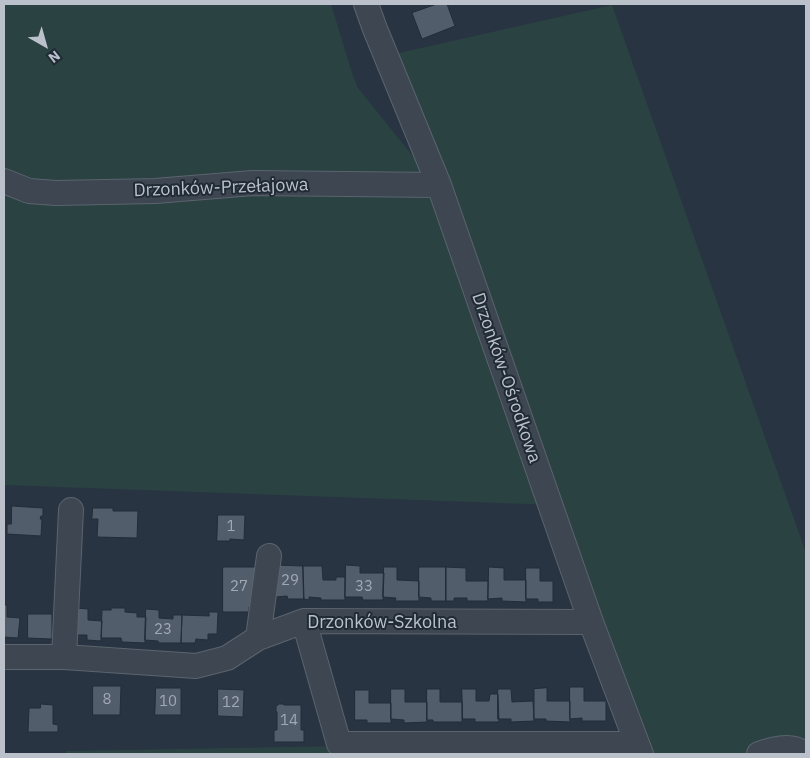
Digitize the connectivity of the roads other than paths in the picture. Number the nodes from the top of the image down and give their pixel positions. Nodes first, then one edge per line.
1 (366, 4) edge
2 (4, 181) edge
3 (439, 185) junction
4 (71, 510) dead end
5 (269, 556) dead end
6 (304, 622) junction
7 (591, 622) junction
8 (258, 638) junction
9 (4, 657) edge
10 (64, 657) junction
11 (639, 749) edge
12 (759, 754) edge
13 (804, 754) edge

1 - 3 street, Drzonków-Ośrodkowa
2 - 3 street, Drzonków-Przełajowa
3 - 7 street, Drzonków-Ośrodkowa
4 - 10 street
5 - 8 street
6 - 7 street, Drzonków-Szkolna
6 - 8 street, Drzonków-Szkolna
6 - 11 street
7 - 11 street, Drzonków-Ośrodkowa
8 - 10 street, Drzonków-Szkolna
9 - 10 street, Drzonków-Szkolna
12 - 13 street

